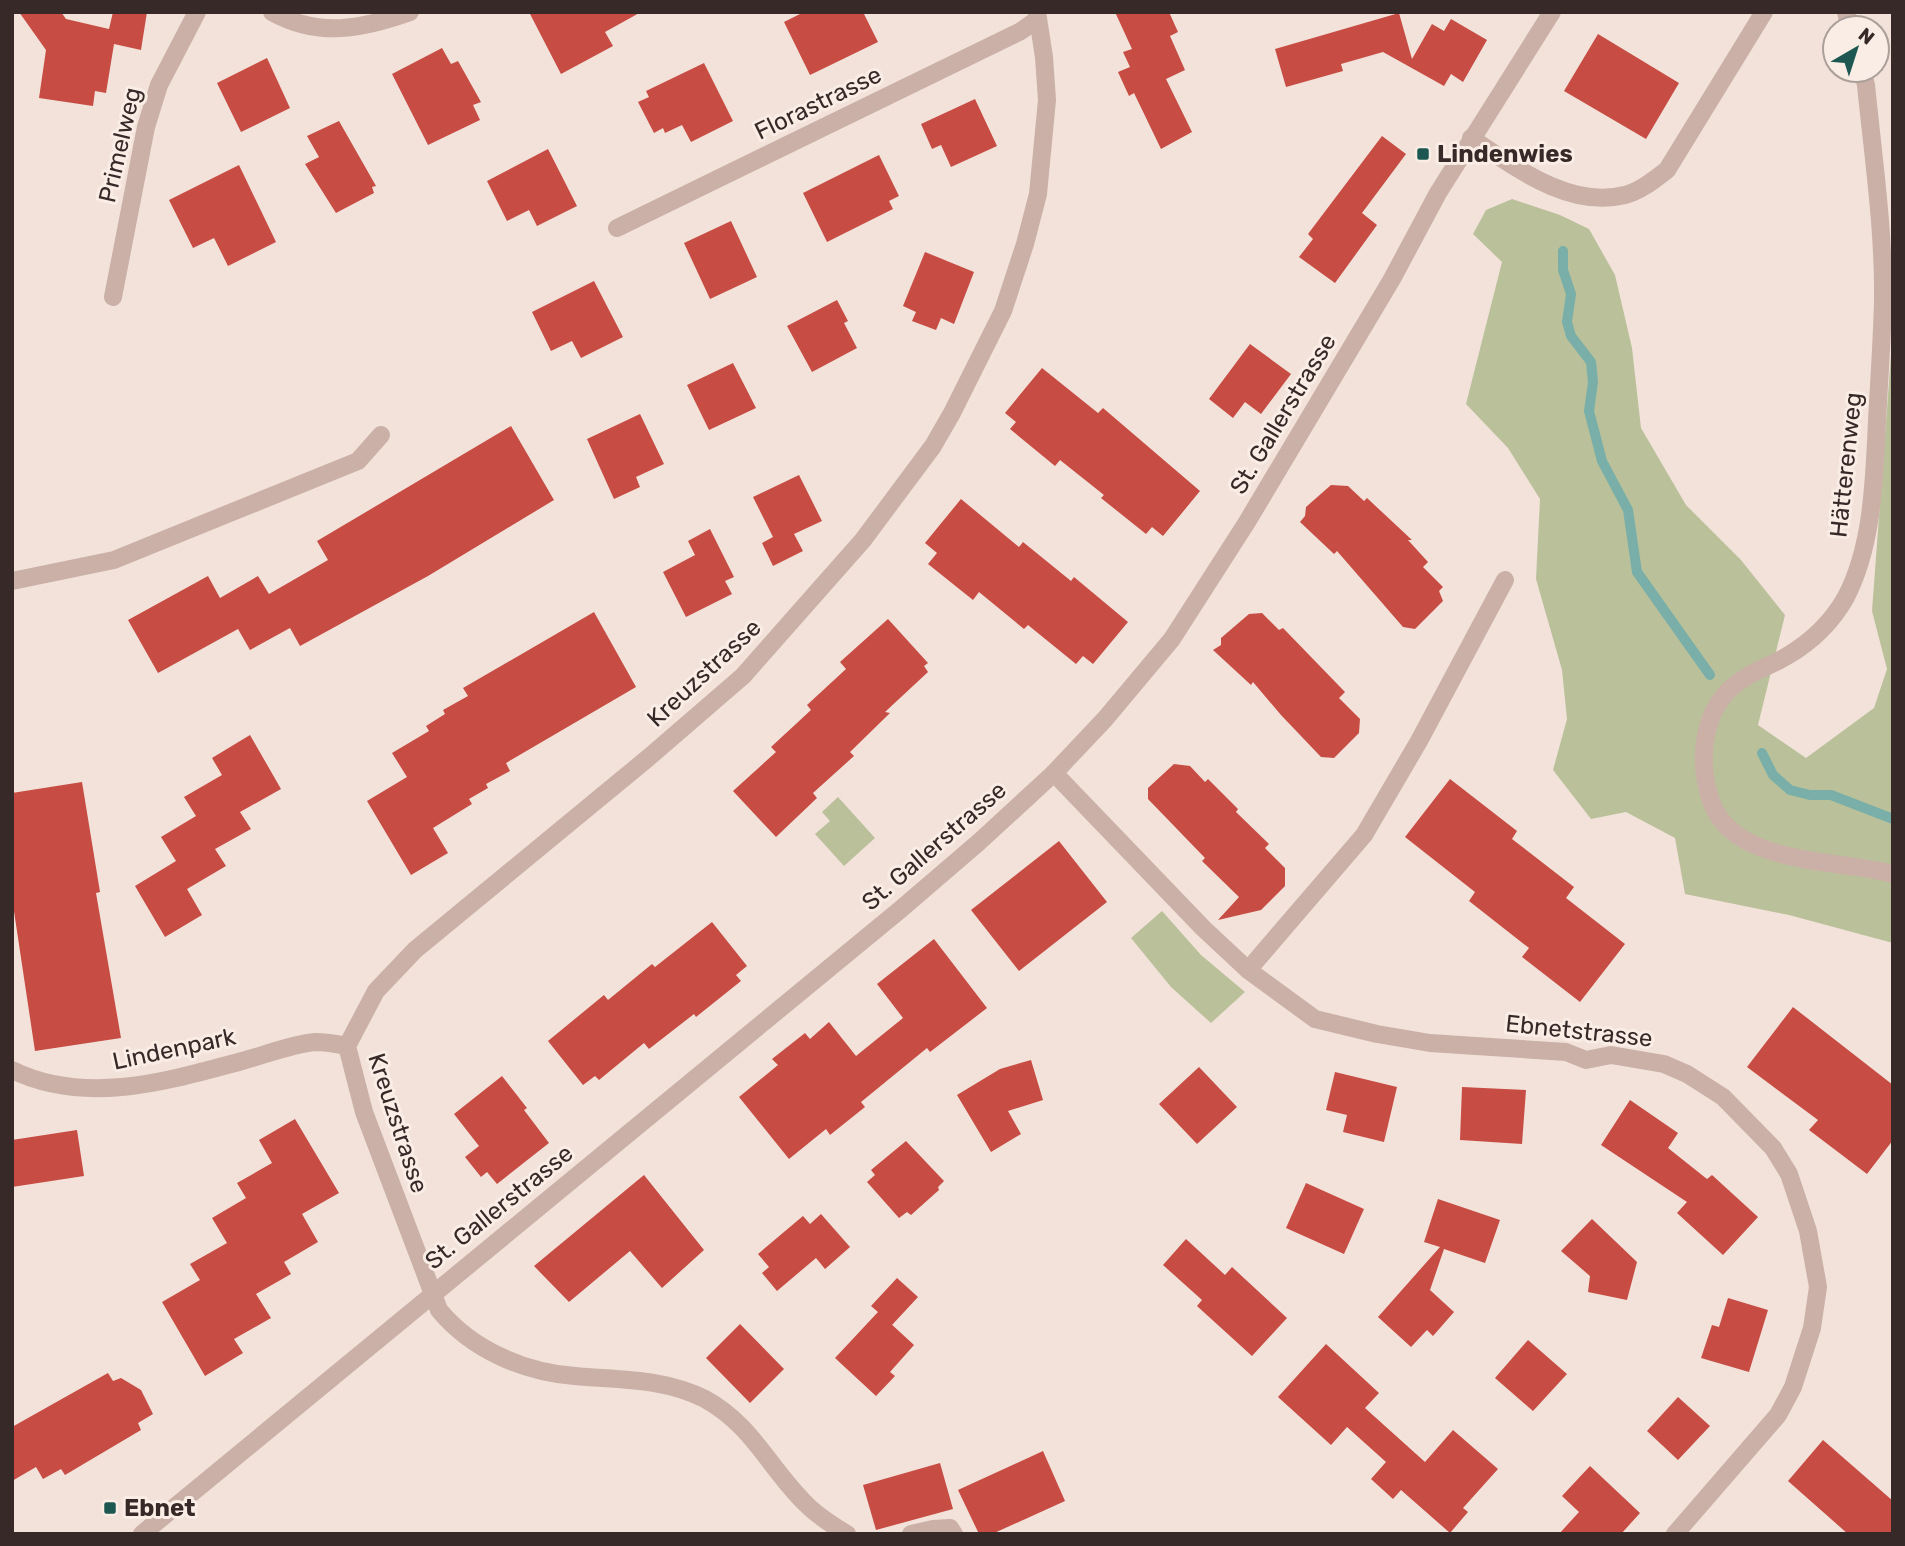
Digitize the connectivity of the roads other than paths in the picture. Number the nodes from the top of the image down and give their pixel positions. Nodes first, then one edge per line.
1 (197, 12) edge
2 (272, 12) edge
3 (410, 12) edge
4 (1552, 12) edge
5 (1764, 12) edge
6 (1038, 15) edge
7 (1866, 84) edge
8 (1471, 138) junction
9 (617, 228) dead end
10 (113, 297) dead end
11 (381, 435) dead end
12 (1505, 580) dead end
13 (12, 581) edge
14 (1054, 773) junction
15 (1893, 874) edge
16 (1248, 970) junction
17 (347, 1045) junction
18 (12, 1070) edge
19 (432, 1293) junction
20 (142, 1534) edge
21 (847, 1534) edge
22 (911, 1534) edge
23 (954, 1534) edge
24 (1675, 1534) edge

1 - 10 street, Primelweg
2 - 3 street
4 - 8 street, St. Gallerstrasse
5 - 8 street
6 - 9 street, Florastrasse
6 - 17 street, Kreuzstrasse
7 - 15 street, Hätterenweg
8 - 14 street, St. Gallerstrasse
11 - 13 street
12 - 16 street
14 - 16 street, Ebnetstrasse
14 - 19 street, St. Gallerstrasse
16 - 24 street, Ebnetstrasse
17 - 18 street, Lindenpark
17 - 19 street, Kreuzstrasse
19 - 20 street, St. Gallerstrasse
19 - 21 street, Kreuzstrasse
22 - 23 street

